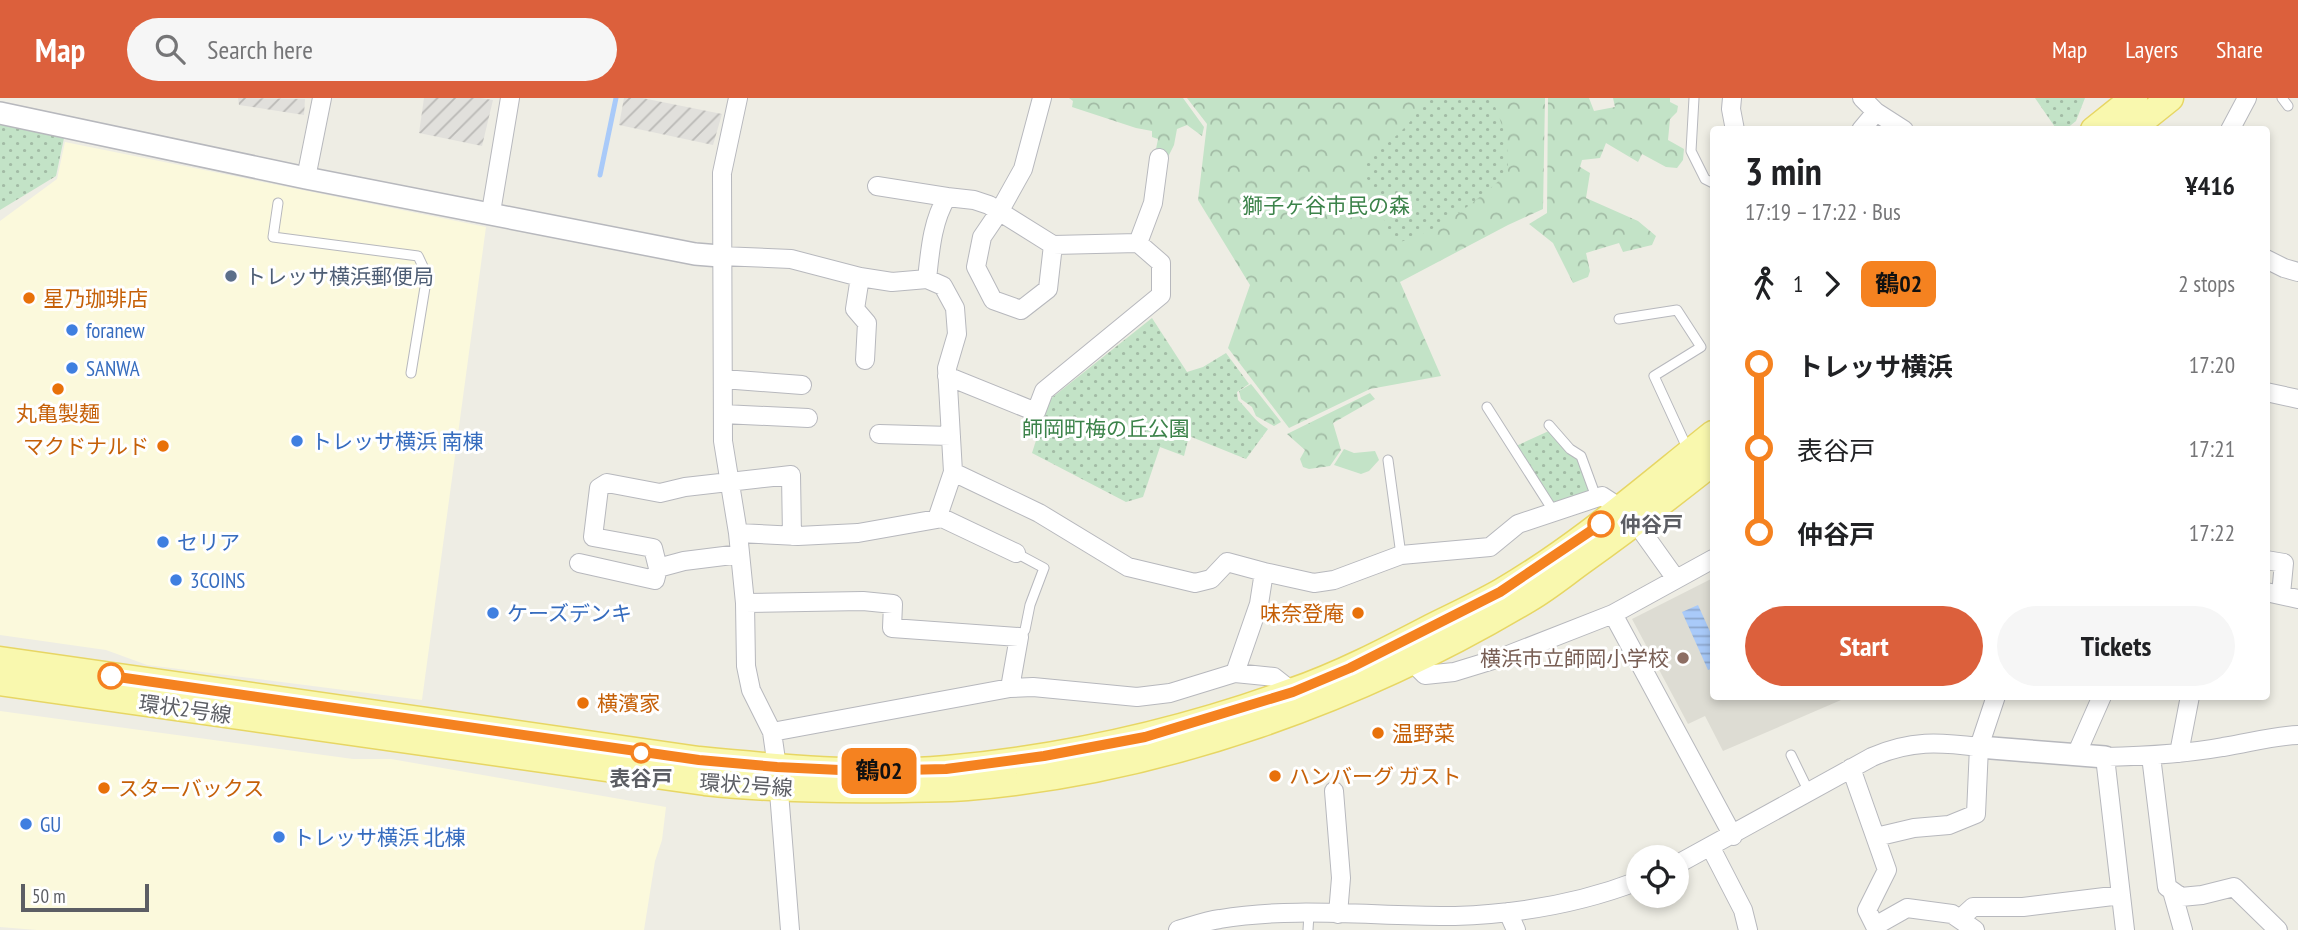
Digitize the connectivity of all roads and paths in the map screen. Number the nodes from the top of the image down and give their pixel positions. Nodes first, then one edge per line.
1 (322, 98) edge
2 (510, 98) edge
3 (738, 98) edge
4 (1042, 98) edge
5 (1694, 98) edge
6 (1732, 98) edge
7 (1862, 98) edge
8 (2134, 98) edge
9 (2170, 98) edge
10 (2248, 98) edge
11 (1876, 112) junction
12 (0, 113) edge
13 (1734, 126) edge
14 (1864, 126) edge
15 (1898, 126) edge
16 (2099, 126) edge
17 (2135, 126) edge
18 (2232, 126) edge
19 (1159, 158) dead end
20 (306, 177) junction
21 (1710, 182) edge
22 (877, 186) dead end
23 (947, 197) junction
24 (278, 203) dead end
25 (491, 212) junction
26 (999, 212) junction
27 (1138, 243) junction
28 (1053, 245) junction
29 (720, 256) junction
30 (2270, 261) edge
31 (2298, 272) edge
32 (860, 277) junction
33 (927, 279) junction
34 (1619, 319) dead end
35 (865, 360) dead end
36 (411, 373) dead end
37 (947, 376) junction
38 (723, 379) junction
39 (802, 385) dead end
40 (2270, 393) edge
41 (2298, 399) edge
42 (1487, 407) dead end
43 (723, 414) junction
44 (808, 418) dead end
45 (1549, 425) dead end
46 (878, 434) dead end
47 (951, 436) junction
48 (1710, 441) edge
49 (1702, 458) edge
50 (1388, 460) dead end
51 (953, 472) junction
52 (730, 482) junction
53 (1596, 497) junction
54 (1554, 512) junction
55 (938, 516) junction
56 (1629, 516) junction
57 (738, 533) junction
58 (792, 536) junction
59 (1016, 553) joint
60 (740, 554) junction
61 (1401, 555) junction
62 (1710, 561) edge
63 (2270, 561) edge
64 (579, 563) dead end
65 (658, 568) junction
66 (1264, 572) junction
67 (1676, 579) junction
68 (2282, 595) edge
69 (745, 603) junction
70 (1613, 614) junction
71 (1019, 636) junction
72 (1385, 651) junction
73 (0, 660) edge
74 (1411, 661) junction
75 (1235, 673) junction
76 (0, 682) edge
77 (1010, 688) junction
78 (1293, 692) junction
79 (1995, 700) edge
80 (2100, 700) edge
81 (2189, 700) edge
82 (772, 732) junction
83 (2298, 735) edge
84 (1979, 747) junction
85 (2179, 753) junction
86 (1791, 755) dead end
87 (2076, 755) junction
88 (2151, 756) junction
89 (2105, 757) junction
90 (1851, 768) junction
91 (778, 778) junction
92 (1334, 791) dead end
93 (1809, 792) junction
94 (1732, 836) junction
95 (1876, 837) junction
96 (1711, 848) junction
97 (1689, 859) edge
98 (1626, 886) edge
99 (2172, 891) junction
100 (2121, 895) junction
101 (1508, 912) junction
102 (1338, 914) junction
103 (1961, 918) junction
104 (1308, 922) edge
105 (2120, 927) edge
106 (1872, 928) edge
107 (790, 930) edge
108 (1178, 930) edge
109 (1516, 930) edge
110 (1748, 930) edge
111 (1975, 930) edge
112 (2183, 930) edge
113 (2278, 930) edge

1 - 20 street
2 - 25 street
3 - 29 street
4 - 26 street
5 - 21 lane
6 - 13 street
7 - 11 street
8 - 16 main road
9 - 17 main road
10 - 18 street
11 - 14 street
11 - 15 street
12 - 20 street
19 - 27 street
20 - 25 street
22 - 23 street
23 - 26 street
23 - 33 street
24 - 36 lane
25 - 29 street
26 - 28 street
26 - 28 street
27 - 28 street
27 - 37 street
29 - 32 street
29 - 38 street
30 - 31 street
32 - 33 street
32 - 35 street
33 - 37 street
34 - 49 lane
37 - 47 street
38 - 39 street
38 - 43 street
40 - 41 street
42 - 54 lane
43 - 44 street
43 - 52 street
45 - 53 lane
46 - 47 street
47 - 51 street
48 - 49 main road, 環状2号線
49 - 56 main road, 環状2号線
50 - 61 lane
51 - 55 street
51 - 66 street
52 - 57 street
52 - 58 street
52 - 65 street
53 - 54 street
53 - 56 street
54 - 61 street
55 - 58 street
55 - 59 street
56 - 67 street
56 - 72 main road, 環状2号線
56 - 74 main road, 環状2号線
57 - 58 street
57 - 60 street
59 - 71 lane
60 - 65 street
60 - 69 street
61 - 66 street
62 - 67 street
63 - 68 street
64 - 65 street
66 - 75 street
67 - 70 street
69 - 71 street
69 - 82 street
70 - 74 street
70 - 94 street
71 - 77 street
72 - 74 street
72 - 78 main road, 環状2号線
73 - 91 main road, 環状2号線
74 - 91 main road, 環状2号線
75 - 77 street
75 - 78 street
76 - 91 main road, 環状2号線
77 - 82 street
78 - 91 main road, 環状2号線
79 - 84 street
80 - 87 street
81 - 85 street
82 - 91 street
83 - 85 street
84 - 87 street
84 - 90 street
84 - 95 street
85 - 88 street
86 - 93 lane
87 - 89 street
88 - 89 street
88 - 99 street
89 - 100 street
90 - 93 street
90 - 95 street
91 - 107 street
92 - 102 street
93 - 94 street
94 - 96 street
95 - 106 street
96 - 97 street
96 - 110 street
98 - 101 street
99 - 112 street
99 - 113 street
100 - 103 street
100 - 105 street
101 - 102 street
101 - 109 street
102 - 104 street
103 - 106 street
103 - 111 street
104 - 108 street

